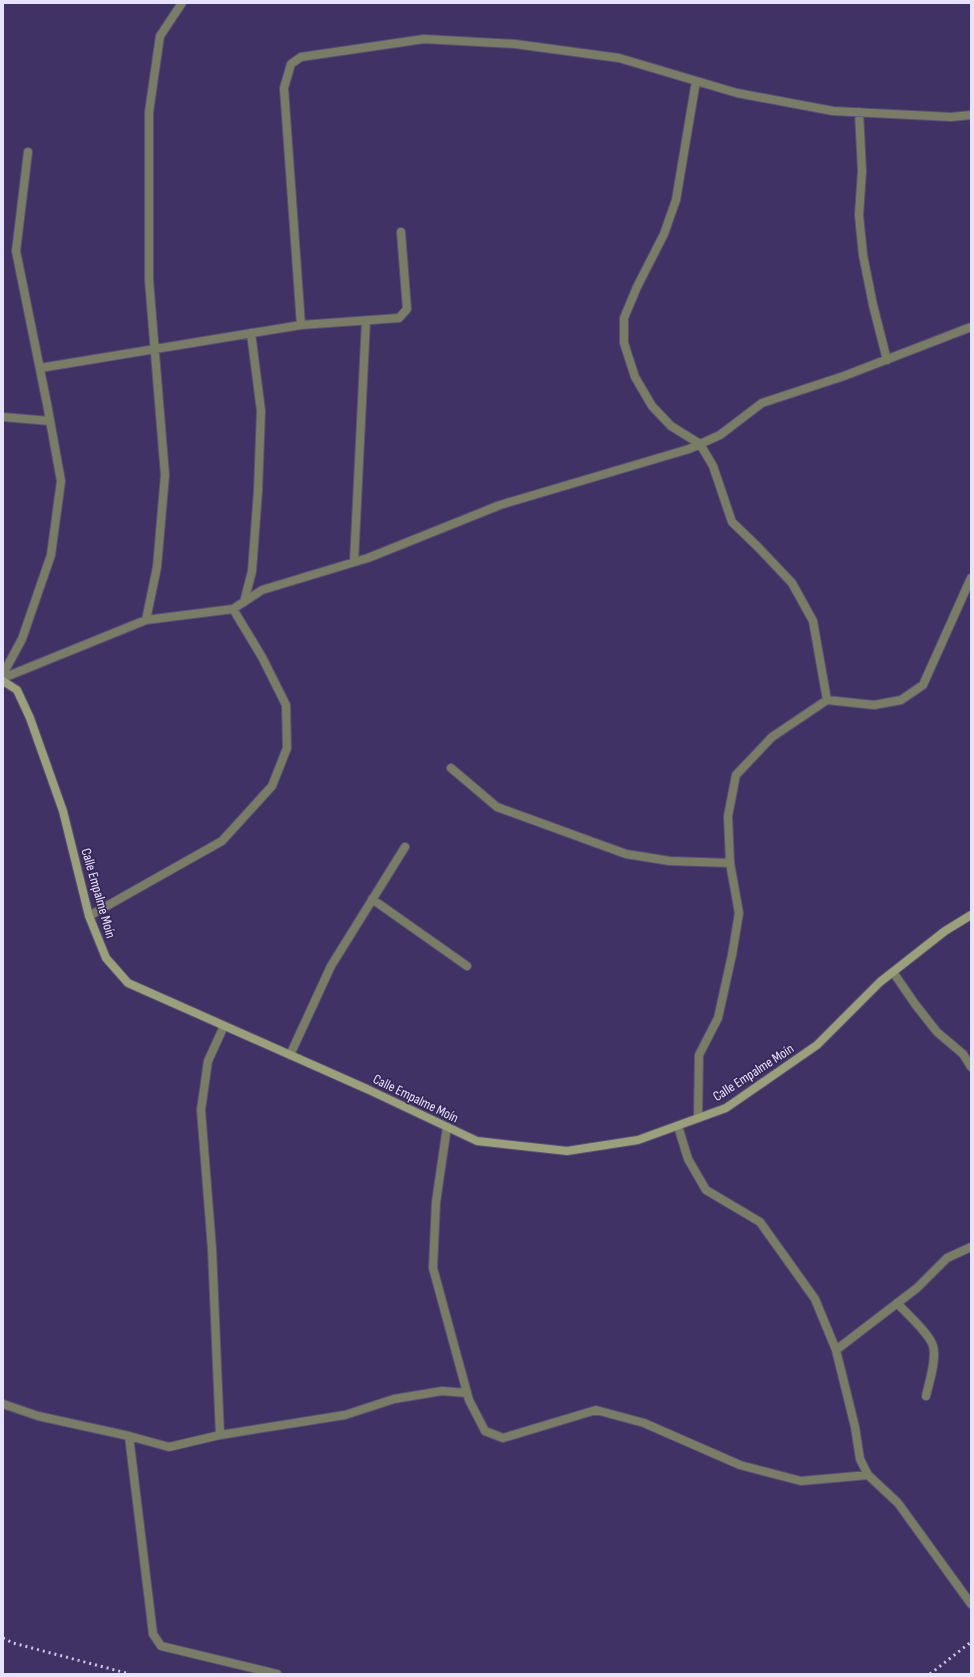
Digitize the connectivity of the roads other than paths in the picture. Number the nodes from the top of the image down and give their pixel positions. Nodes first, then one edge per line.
1 (182, 3) edge
2 (696, 81) junction
3 (859, 112) junction
4 (971, 115) edge
5 (28, 152) dead end
6 (401, 232) dead end
7 (366, 321) junction
8 (302, 325) junction
9 (971, 327) edge
10 (251, 333) junction
11 (155, 349) junction
12 (887, 360) junction
13 (40, 368) junction
14 (3, 416) edge
15 (50, 421) junction
16 (700, 444) junction
17 (354, 562) junction
18 (971, 578) edge
19 (244, 602) junction
20 (233, 610) junction
21 (146, 620) junction
22 (3, 674) edge
23 (3, 680) edge
24 (827, 700) junction
25 (451, 768) dead end
26 (404, 847) dead end
27 (730, 863) junction
28 (372, 899) junction
29 (971, 915) edge
30 (89, 916) junction
31 (467, 966) dead end
32 (893, 972) junction
33 (224, 1026) junction
34 (290, 1055) junction
35 (971, 1067) edge
36 (698, 1118) junction
37 (678, 1126) junction
38 (447, 1127) junction
39 (971, 1247) edge
40 (897, 1303) junction
41 (836, 1350) junction
42 (467, 1393) junction
43 (926, 1396) dead end
44 (3, 1404) edge
45 (220, 1435) junction
46 (129, 1436) junction
47 (868, 1476) junction
48 (971, 1604) edge
49 (277, 1674) edge

1 - 11 lane
2 - 3 lane
2 - 8 lane
2 - 16 lane
3 - 4 lane
3 - 12 lane
5 - 13 lane
6 - 7 lane
7 - 8 lane
7 - 17 lane
8 - 10 lane
9 - 12 lane
10 - 11 lane
10 - 19 lane
11 - 13 lane
11 - 21 lane
12 - 16 lane
13 - 15 lane
14 - 15 lane
15 - 22 lane
16 - 17 lane
16 - 24 lane
17 - 19 lane
18 - 24 lane
19 - 20 lane
20 - 21 lane
20 - 30 lane
21 - 23 lane
23 - 30 street, Calle Empalme Moín
24 - 27 lane
25 - 27 lane
26 - 28 lane
27 - 36 lane
28 - 31 lane
28 - 34 lane
29 - 32 street, Calle Empalme Moín
30 - 33 street, Calle Empalme Moín
32 - 35 lane
32 - 36 street, Calle Empalme Moín
33 - 34 street, Calle Empalme Moín
33 - 45 lane
34 - 38 street, Calle Empalme Moín
36 - 37 street, Calle Empalme Moín
37 - 38 street, Calle Empalme Moín
37 - 41 lane
38 - 42 lane
39 - 40 lane
40 - 41 lane
40 - 43 lane
41 - 47 lane
42 - 45 lane
42 - 47 lane
44 - 46 lane
45 - 46 lane
46 - 49 lane
47 - 48 lane

